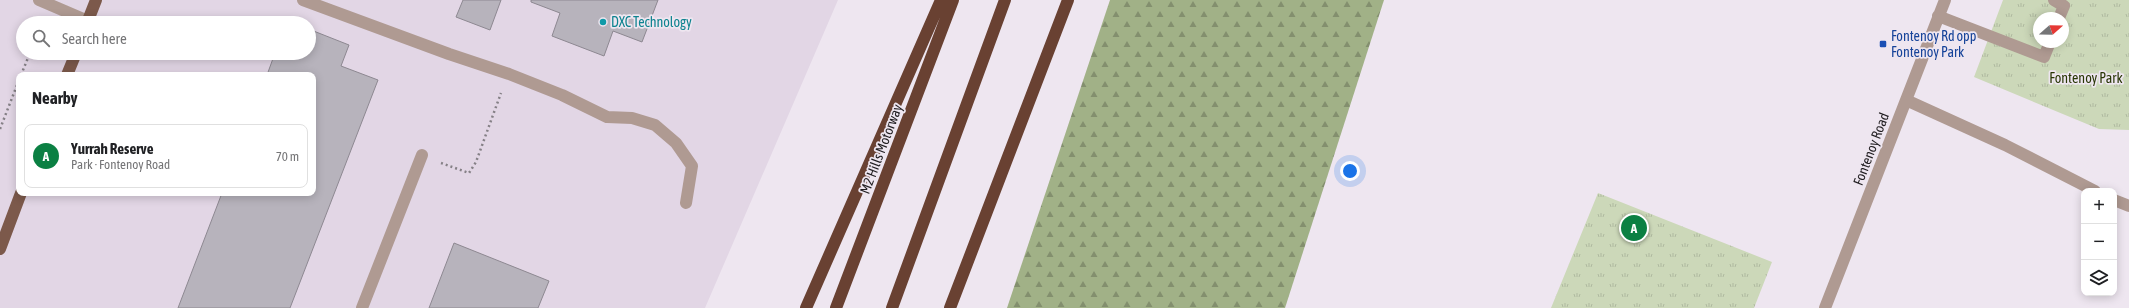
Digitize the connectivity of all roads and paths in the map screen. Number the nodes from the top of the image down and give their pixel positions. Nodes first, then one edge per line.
1 (39, 0) edge
2 (96, 0) edge
3 (303, 0) edge
4 (941, 0) edge
5 (953, 0) edge
6 (1005, 0) edge
7 (1068, 0) edge
8 (1945, 0) edge
9 (75, 16) edge
10 (90, 16) edge
11 (1938, 16) junction
12 (2048, 48) edge
13 (27, 60) edge
14 (73, 60) edge
15 (22, 72) edge
16 (68, 72) edge
17 (16, 88) edge
18 (499, 98) dead end
19 (1906, 100) junction
20 (0, 128) edge
21 (422, 156) joint
22 (2089, 188) edge
23 (20, 196) edge
24 (2117, 201) edge
25 (686, 203) dead end
26 (2129, 206) edge
27 (0, 249) edge
28 (362, 308) edge
29 (806, 308) edge
30 (836, 308) edge
31 (892, 308) edge
32 (950, 308) edge
33 (1824, 308) edge

1 - 9 street
2 - 10 main road
3 - 25 street
4 - 29 highway
5 - 30 highway, M2 Hills Motorway
6 - 31 highway
7 - 32 highway
8 - 11 street, Fontenoy Road
11 - 12 street
11 - 19 street, Fontenoy Road
13 - 15 path
14 - 16 main road
17 - 20 path
18 - 21 path
19 - 22 street
19 - 33 street, Fontenoy Road
21 - 28 street
23 - 27 main road
24 - 26 street

